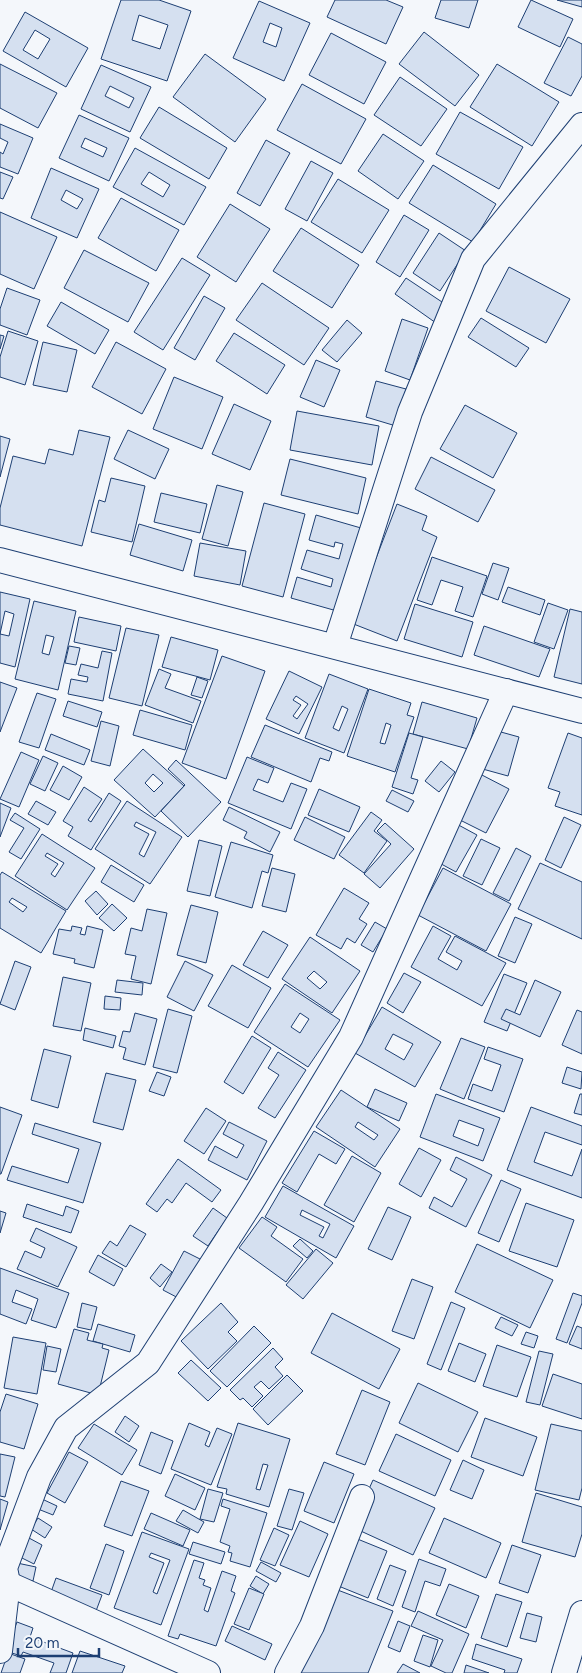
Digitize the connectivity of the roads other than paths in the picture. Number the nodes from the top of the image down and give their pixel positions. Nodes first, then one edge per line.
1 (582, 125) edge
2 (0, 560) edge
3 (335, 646) junction
4 (506, 691) junction
5 (582, 711) edge
6 (362, 1496) dead end
7 (4, 1582) edge
8 (582, 1613) edge
9 (0, 1651) edge
10 (208, 1673) edge
11 (287, 1673) edge
12 (564, 1673) edge

1 - 3 street
2 - 3 street
3 - 4 street
4 - 5 street
4 - 7 street
6 - 11 street
7 - 9 street
7 - 10 street
8 - 12 street

